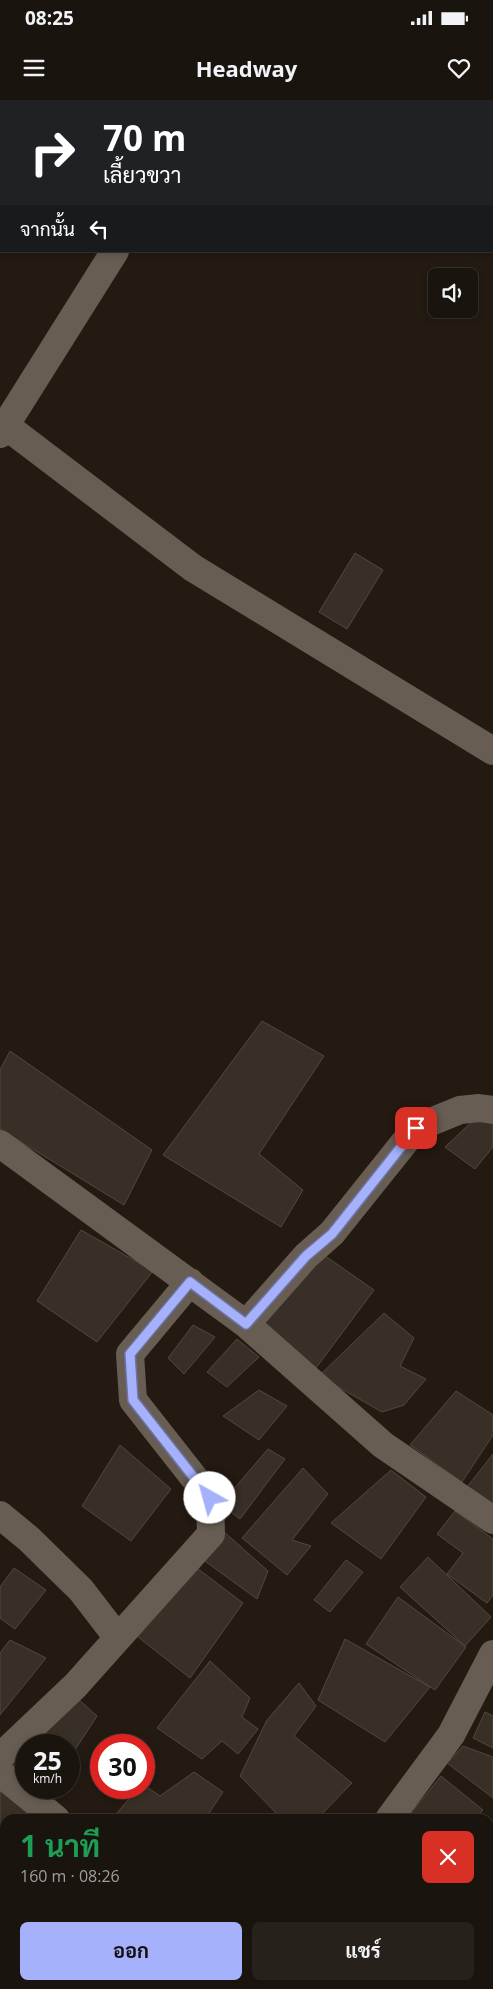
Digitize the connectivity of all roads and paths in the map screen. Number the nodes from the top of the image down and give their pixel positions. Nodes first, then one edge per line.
1 (113, 252) edge
2 (3, 430) edge
3 (493, 752) edge
4 (493, 1110) edge
5 (0, 1144) edge
6 (190, 1282) junction
7 (246, 1324) junction
8 (0, 1515) edge
9 (493, 1520) edge
10 (118, 1638) junction
11 (493, 1654) edge
12 (0, 1757) edge
13 (0, 1773) edge
14 (50, 1814) edge
15 (393, 1814) edge

1 - 2 street
2 - 3 street
4 - 7 street
5 - 6 street
6 - 7 street
6 - 10 street
7 - 9 street
8 - 10 street
10 - 12 street
11 - 15 street
13 - 14 street

